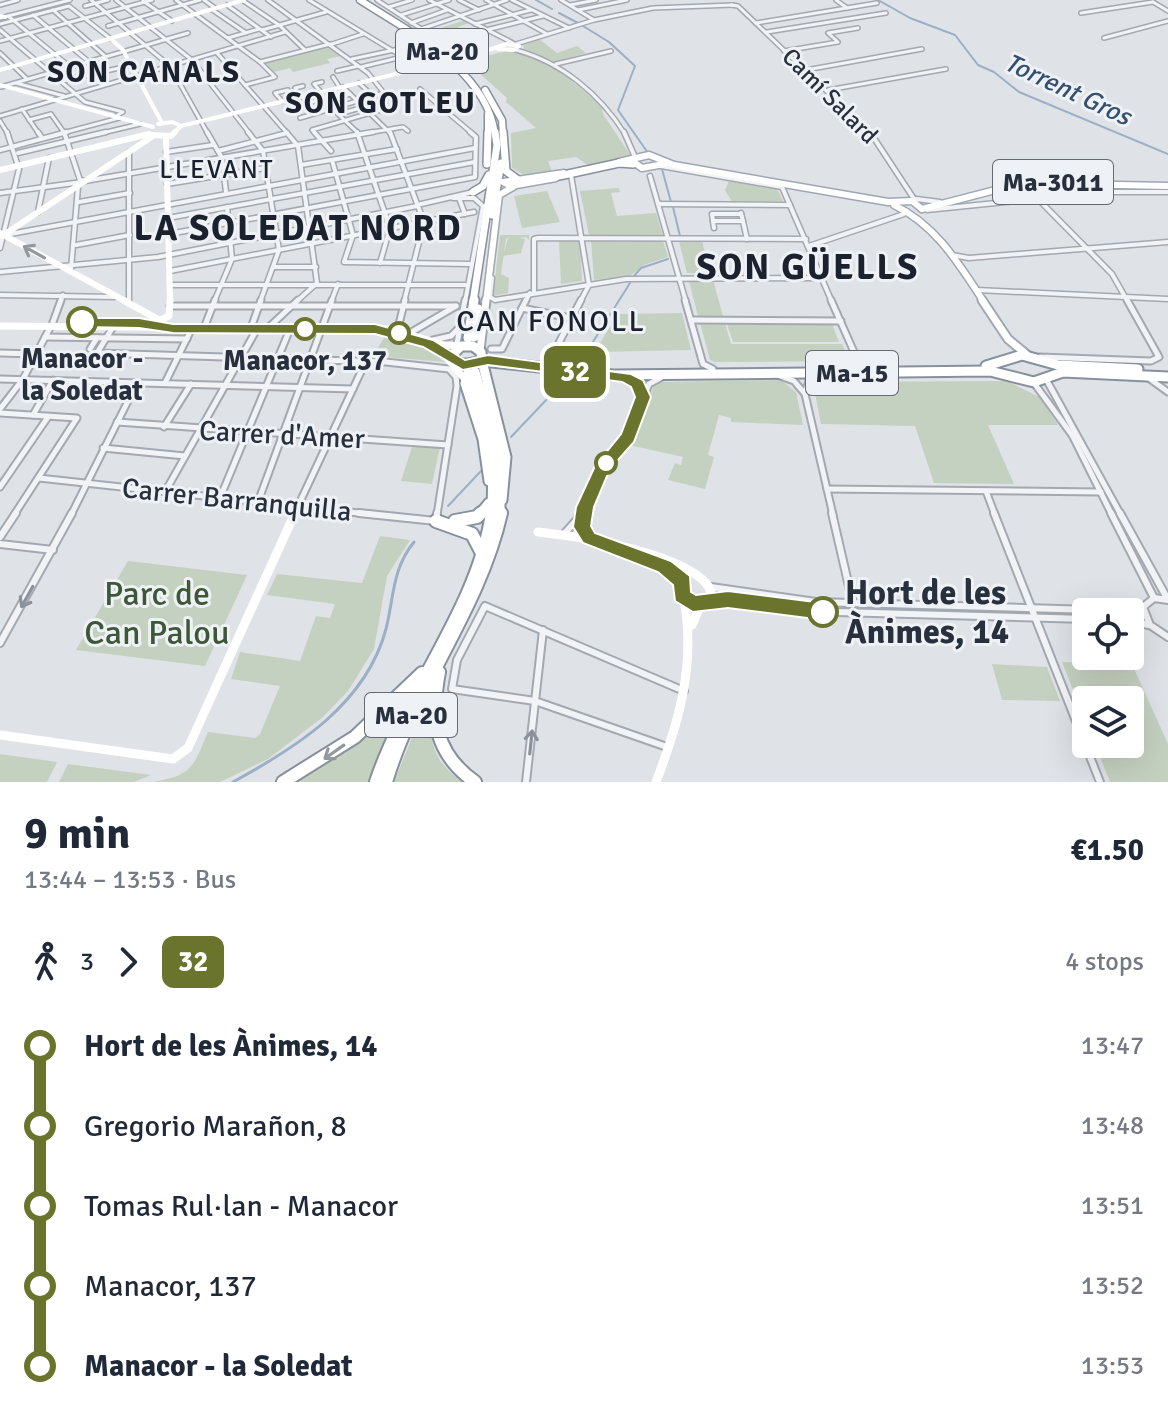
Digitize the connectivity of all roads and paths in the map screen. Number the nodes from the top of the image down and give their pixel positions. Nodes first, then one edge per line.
1 (18, 0) edge
2 (40, 0) edge
3 (70, 0) edge
4 (108, 0) edge
5 (116, 0) edge
6 (152, 0) edge
7 (176, 0) edge
8 (202, 0) edge
9 (243, 0) edge
10 (268, 0) edge
11 (309, 0) edge
12 (360, 0) edge
13 (367, 0) edge
14 (377, 0) edge
15 (412, 0) edge
16 (429, 0) edge
17 (449, 0) edge
18 (459, 0) edge
19 (486, 0) edge
20 (510, 0) edge
21 (561, 0) edge
22 (596, 0) edge
23 (627, 0) edge
24 (659, 0) edge
25 (673, 0) edge
26 (686, 0) edge
27 (700, 0) edge
28 (836, 0) edge
29 (144, 1) edge
30 (1150, 1) edge
31 (10, 2) junction
32 (93, 2) edge
33 (617, 2) junction
34 (724, 2) edge
35 (738, 2) edge
36 (875, 2) edge
37 (436, 4) junction
38 (705, 4) junction
39 (0, 5) edge
40 (183, 5) junction
41 (227, 5) junction
42 (494, 5) junction
43 (570, 5) junction
44 (692, 5) junction
45 (48, 6) junction
46 (85, 6) dead end
47 (680, 6) junction
48 (126, 7) junction
49 (667, 7) junction
50 (213, 8) junction
51 (388, 8) junction
52 (847, 8) junction
53 (53, 10) junction
54 (448, 10) junction
55 (479, 10) junction
56 (531, 10) junction
57 (578, 10) junction
58 (327, 11) junction
59 (1168, 11) edge
60 (159, 12) junction
61 (630, 12) junction
62 (21, 13) junction
63 (107, 13) junction
64 (196, 13) junction
65 (886, 13) dead end
66 (1081, 13) dead end
67 (512, 14) junction
68 (33, 15) junction
69 (401, 15) junction
70 (460, 16) junction
71 (544, 16) junction
72 (139, 17) junction
73 (3, 18) edge
74 (85, 19) junction
75 (13, 20) junction
76 (297, 20) junction
77 (594, 20) junction
78 (172, 21) junction
79 (523, 21) junction
80 (1168, 21) edge
81 (69, 23) junction
82 (119, 23) junction
83 (232, 23) junction
84 (410, 23) junction
85 (755, 23) junction
86 (474, 24) junction
87 (279, 25) junction
88 (108, 26) dead end
89 (152, 27) junction
90 (49, 28) junction
91 (215, 28) junction
92 (569, 28) junction
93 (858, 28) dead end
94 (0, 30) edge
95 (261, 30) junction
96 (486, 30) junction
97 (285, 32) junction
98 (29, 33) junction
99 (132, 33) junction
100 (188, 33) dead end
101 (246, 33) junction
102 (766, 33) junction
103 (363, 34) junction
104 (548, 34) junction
105 (271, 37) junction
106 (9, 38) junction
107 (228, 38) junction
108 (1104, 38) dead end
109 (111, 39) junction
110 (166, 39) junction
111 (0, 41) edge
112 (93, 44) junction
113 (331, 44) junction
114 (146, 45) junction
115 (240, 46) junction
116 (413, 46) dead end
117 (512, 46) junction
118 (75, 49) junction
119 (922, 49) dead end
120 (305, 50) junction
121 (390, 50) junction
122 (124, 51) junction
123 (611, 51) dead end
124 (784, 51) junction
125 (0, 53) edge
126 (217, 53) junction
127 (56, 55) junction
128 (106, 56) junction
129 (36, 60) junction
130 (192, 60) junction
131 (351, 60) junction
132 (89, 61) junction
133 (260, 62) junction
134 (555, 64) junction
135 (132, 65) junction
136 (14, 66) junction
137 (170, 66) junction
138 (360, 66) junction
139 (70, 67) junction
140 (946, 69) dead end
141 (0, 70) edge
142 (805, 70) junction
143 (337, 71) dead end
144 (51, 72) junction
145 (137, 76) junction
146 (333, 77) dead end
147 (27, 79) junction
148 (374, 79) junction
149 (62, 82) junction
150 (322, 82) dead end
151 (15, 83) junction
152 (359, 83) junction
153 (245, 85) junction
154 (1, 86) edge
155 (303, 86) dead end
156 (342, 87) junction
157 (420, 89) dead end
158 (288, 90) dead end
159 (827, 91) junction
160 (77, 94) junction
161 (351, 94) junction
162 (321, 96) junction
163 (66, 97) junction
164 (301, 97) junction
165 (373, 97) junction
166 (56, 100) junction
167 (282, 101) junction
168 (359, 101) junction
169 (305, 104) junction
170 (263, 106) junction
171 (365, 106) junction
172 (22, 109) junction
173 (289, 109) dead end
174 (333, 109) junction
175 (384, 109) dead end
176 (371, 113) junction
177 (232, 114) junction
178 (314, 114) junction
179 (338, 114) junction
180 (118, 117) junction
181 (0, 118) edge
182 (300, 118) dead end
183 (29, 120) junction
184 (345, 120) junction
185 (201, 121) junction
186 (162, 123) junction
187 (141, 124) junction
188 (181, 126) junction
189 (153, 127) junction
190 (387, 128) junction
191 (6, 130) junction
192 (408, 131) dead end
193 (0, 132) edge
194 (64, 132) junction
195 (287, 133) junction
196 (151, 135) junction
197 (360, 135) junction
198 (166, 137) junction
199 (42, 138) junction
200 (67, 141) junction
201 (255, 141) junction
202 (323, 141) junction
203 (630, 144) junction
204 (16, 145) junction
205 (213, 145) junction
206 (298, 146) junction
207 (475, 148) junction
208 (397, 149) junction
209 (0, 150) edge
210 (218, 151) junction
211 (263, 151) junction
212 (331, 151) dead end
213 (71, 152) junction
214 (129, 152) junction
215 (166, 152) junction
216 (18, 153) junction
217 (366, 154) junction
218 (503, 155) junction
219 (649, 155) junction
220 (49, 158) junction
221 (222, 158) junction
222 (332, 160) junction
223 (402, 162) junction
224 (475, 162) junction
225 (635, 163) junction
226 (21, 164) junction
227 (301, 165) junction
228 (654, 165) junction
229 (493, 167) junction
230 (167, 168) junction
231 (265, 168) junction
232 (370, 168) junction
233 (0, 170) edge
234 (405, 172) junction
235 (130, 174) junction
236 (336, 174) junction
237 (223, 175) junction
238 (570, 175) junction
239 (650, 176) junction
240 (557, 177) junction
241 (303, 179) junction
242 (517, 179) junction
243 (373, 181) junction
244 (81, 183) junction
245 (167, 184) junction
246 (268, 185) junction
247 (42, 187) junction
248 (339, 187) junction
249 (411, 189) junction
250 (1168, 189) edge
251 (15, 191) junction
252 (1158, 191) joint
253 (0, 193) edge
254 (130, 193) junction
255 (226, 193) junction
256 (306, 193) junction
257 (377, 195) junction
258 (472, 195) junction
259 (499, 195) junction
260 (456, 198) junction
261 (271, 199) junction
262 (871, 199) junction
263 (1039, 200) junction
264 (79, 202) junction
265 (343, 202) junction
266 (906, 202) junction
267 (168, 203) junction
268 (659, 204) junction
269 (739, 205) junction
270 (790, 205) junction
271 (937, 205) junction
272 (417, 206) junction
273 (227, 207) junction
274 (308, 208) junction
275 (920, 209) junction
276 (130, 210) junction
277 (38, 212) junction
278 (474, 212) dead end
279 (383, 213) junction
280 (465, 214) junction
281 (741, 214) junction
282 (274, 215) junction
283 (168, 218) junction
284 (348, 219) junction
285 (495, 219) junction
286 (78, 221) junction
287 (713, 221) junction
288 (743, 221) junction
289 (424, 222) junction
290 (228, 223) junction
291 (481, 223) junction
292 (311, 227) junction
293 (929, 227) junction
294 (390, 228) junction
295 (714, 228) dead end
296 (277, 233) junction
297 (130, 234) junction
298 (169, 234) junction
299 (1, 235) edge
300 (353, 235) junction
301 (585, 238) junction
302 (674, 239) junction
303 (747, 239) junction
304 (231, 242) junction
305 (1168, 242) edge
306 (313, 243) junction
307 (808, 243) junction
308 (76, 245) junction
309 (0, 248) edge
310 (1087, 248) junction
311 (279, 250) junction
312 (948, 253) junction
313 (170, 254) junction
314 (969, 258) junction
315 (232, 259) junction
316 (130, 261) junction
317 (380, 263) junction
318 (414, 263) junction
319 (470, 264) dead end
320 (274, 267) junction
321 (316, 267) junction
322 (960, 269) junction
323 (68, 271) junction
324 (170, 271) junction
325 (0, 272) edge
326 (681, 277) junction
327 (822, 278) junction
328 (317, 283) junction
329 (222, 284) junction
330 (268, 284) junction
331 (338, 284) junction
332 (409, 284) junction
333 (171, 285) junction
334 (466, 285) dead end
335 (589, 285) junction
336 (976, 290) junction
337 (532, 292) junction
338 (0, 295) edge
339 (63, 295) junction
340 (115, 297) junction
341 (1126, 297) junction
342 (1168, 299) edge
343 (129, 304) junction
344 (170, 306) junction
345 (213, 306) junction
346 (259, 306) junction
347 (291, 306) junction
348 (330, 306) junction
349 (403, 306) junction
350 (435, 306) junction
351 (522, 308) junction
352 (169, 316) junction
353 (433, 317) junction
354 (570, 318) junction
355 (691, 320) junction
356 (841, 321) junction
357 (143, 322) junction
358 (52, 324) junction
359 (0, 325) edge
360 (462, 325) junction
361 (167, 326) junction
362 (113, 327) junction
363 (192, 328) junction
364 (204, 329) junction
365 (254, 329) junction
366 (267, 329) junction
367 (290, 329) junction
368 (322, 329) junction
369 (395, 329) junction
370 (410, 333) junction
371 (45, 337) junction
372 (98, 338) junction
373 (107, 338) junction
374 (163, 338) junction
375 (187, 339) junction
376 (429, 340) junction
377 (1008, 341) junction
378 (90, 349) dead end
379 (440, 350) junction
380 (0, 353) edge
381 (36, 354) junction
382 (179, 356) junction
383 (469, 357) junction
384 (1033, 357) junction
385 (241, 358) junction
386 (278, 359) junction
387 (311, 359) junction
388 (1008, 360) junction
389 (366, 361) junction
390 (512, 364) junction
391 (548, 364) junction
392 (859, 365) junction
393 (699, 367) junction
394 (1168, 371) edge
395 (825, 373) junction
396 (775, 374) junction
397 (1013, 374) junction
398 (613, 375) junction
399 (666, 375) junction
400 (1146, 376) junction
401 (1168, 377) edge
402 (1047, 378) junction
403 (0, 379) edge
404 (23, 379) junction
405 (485, 379) junction
406 (53, 380) junction
407 (1034, 382) junction
408 (137, 383) junction
409 (165, 383) junction
410 (191, 384) junction
411 (225, 385) junction
412 (266, 386) junction
413 (300, 387) junction
414 (353, 389) junction
415 (1168, 392) edge
416 (805, 394) junction
417 (643, 397) junction
418 (0, 411) edge
419 (33, 415) junction
420 (48, 416) junction
421 (117, 422) junction
422 (164, 427) junction
423 (200, 430) junction
424 (247, 432) junction
425 (284, 432) junction
426 (331, 434) junction
427 (448, 445) junction
428 (102, 448) junction
429 (185, 456) junction
430 (39, 478) junction
431 (86, 483) junction
432 (0, 487) edge
433 (827, 489) junction
434 (986, 491) junction
435 (165, 492) junction
436 (1101, 492) junction
437 (220, 498) junction
438 (502, 500) junction
439 (258, 502) junction
440 (489, 503) junction
441 (298, 506) junction
442 (581, 518) junction
443 (436, 521) junction
444 (490, 529) junction
445 (538, 532) dead end
446 (563, 534) junction
447 (0, 537) edge
448 (592, 539) junction
449 (0, 544) edge
450 (53, 550) junction
451 (483, 556) junction
452 (697, 578) junction
453 (683, 582) junction
454 (710, 586) junction
455 (1154, 598) junction
456 (684, 599) junction
457 (1168, 599) edge
458 (705, 602) junction
459 (853, 604) junction
460 (1144, 606) edge
461 (1032, 608) junction
462 (1072, 609) edge
463 (1144, 610) edge
464 (1035, 617) junction
465 (1072, 618) edge
466 (1144, 624) edge
467 (1150, 625) junction
468 (691, 627) junction
469 (543, 630) junction
470 (1168, 637) edge
471 (0, 643) edge
472 (437, 661) junction
473 (684, 692) junction
474 (535, 701) junction
475 (0, 735) edge
476 (667, 747) junction
477 (382, 777) edge
478 (657, 781) edge
479 (283, 782) edge
480 (475, 782) edge
481 (526, 782) edge
482 (1100, 782) edge

1 - 31 street
2 - 45 street
3 - 45 street
4 - 32 street
5 - 48 street
6 - 29 street
7 - 40 street
8 - 40 street
8 - 50 street
9 - 41 street
9 - 87 street
10 - 76 street
11 - 58 street
12 - 229 highway, Ma-20
13 - 218 highway, Ma-20
14 - 51 street
15 - 51 street
16 - 37 street
17 - 37 street
18 - 55 street
19 - 42 street
20 - 42 street
20 - 56 street
21 - 43 street
22 - 43 street
23 - 33 street
24 - 49 street
25 - 47 street
26 - 44 street
27 - 38 street
28 - 52 street
29 - 48 street
29 - 60 street
30 - 59 street
30 - 66 street
31 - 39 street
31 - 62 street
32 - 46 street
32 - 63 street
33 - 57 street
33 - 61 street
34 - 35 street, Camí Salard
34 - 38 street, Camí Salard
35 - 85 street, Camí Salard
36 - 52 street
37 - 54 street
37 - 69 street
38 - 44 street, Camí Salard
40 - 60 street
40 - 64 street
41 - 50 street
41 - 95 street
42 - 55 street
42 - 67 street
43 - 57 street
44 - 47 street, Camí Salard
45 - 62 street
47 - 49 street, Camí Salard
48 - 63 street
48 - 72 street
49 - 61 street, Camí Salard
50 - 64 street
50 - 83 street
51 - 69 street
52 - 85 street
53 - 68 street
53 - 74 street
53 - 81 street
54 - 70 street
54 - 84 street
55 - 70 street
56 - 67 street
56 - 71 street
57 - 77 street
58 - 76 street
58 - 103 street
60 - 72 street
60 - 78 street
61 - 77 street, Camí Salard
62 - 73 street
63 - 74 street
63 - 82 street
64 - 78 street
64 - 91 street
65 - 102 street
67 - 79 street
67 - 86 street
68 - 75 street
68 - 90 street
69 - 84 street
70 - 84 street
70 - 86 street
71 - 79 street
71 - 92 street
72 - 82 street
72 - 89 street
73 - 75 street
73 - 75 street
74 - 81 street
74 - 109 street
75 - 98 street
76 - 87 street
76 - 113 street
77 - 92 street, Camí Salard
78 - 89 street
79 - 96 street
79 - 104 street
80 - 108 street
81 - 90 street
81 - 112 street
82 - 88 street
82 - 99 street
83 - 91 street
83 - 101 street
85 - 102 street, Camí Salard
86 - 96 street
87 - 95 street
87 - 97 street
89 - 99 street
89 - 110 street
90 - 98 street
90 - 118 street
91 - 107 street
92 - 104 street, Camí Salard
93 - 124 street
94 - 106 street
95 - 101 street
95 - 105 street
96 - 117 street
97 - 105 street
97 - 120 street
98 - 106 street
98 - 127 street
99 - 109 street
99 - 114 street
100 - 110 street
101 - 107 street
102 - 124 street, Camí Salard
103 - 113 street
103 - 121 street
104 - 117 street, Camí Salard
105 - 115 street
106 - 111 street
106 - 129 street
107 - 115 street
109 - 112 street
109 - 122 street
110 - 114 street
110 - 130 street
112 - 118 street
112 - 128 street
113 - 120 street
113 - 131 street
114 - 122 street
114 - 137 street
115 - 126 street
115 - 133 street
116 - 121 street
117 - 134 street
117 - 148 street, bridge
118 - 127 street
118 - 132 street
119 - 142 street
120 - 133 street
121 - 131 street
121 - 138 street
122 - 128 street
122 - 135 street
123 - 134 street
124 - 142 street, Camí Salard
125 - 136 street
126 - 130 street
126 - 153 street
127 - 129 street
127 - 139 street
128 - 132 street
129 - 136 street
129 - 144 street
130 - 137 street
130 - 177 street
131 - 138 street
132 - 139 street
133 - 153 street
134 - 203 street
135 - 145 street
135 - 149 street
136 - 141 street
136 - 147 street
137 - 145 street
137 - 185 street
138 - 143 street
138 - 148 street
139 - 144 street
140 - 159 street
142 - 159 street, Camí Salard
144 - 147 street
144 - 149 street
145 - 160 street
145 - 186 street
146 - 156 street
147 - 151 street
148 - 152 street
148 - 165 street
149 - 160 street
150 - 162 street
151 - 154 street
151 - 163 street
152 - 156 street
152 - 165 street
153 - 170 street
154 - 166 street
155 - 164 street
156 - 161 street
156 - 162 street
157 - 207 street
158 - 167 street
159 - 266 street, Camí Salard
160 - 163 street
160 - 180 street
161 - 162 street
161 - 168 street
162 - 164 street
162 - 169 street
162 - 174 street
163 - 166 street
164 - 167 street
165 - 168 street
166 - 172 street
166 - 180 street
167 - 170 street
168 - 171 street
168 - 174 street
169 - 173 street
169 - 178 street
170 - 177 street
170 - 195 street
171 - 176 street
171 - 179 street
172 - 181 street
172 - 183 street
174 - 178 street
174 - 179 street
175 - 176 street
176 - 184 street
176 - 190 street
177 - 185 street
177 - 201 street
178 - 182 street
179 - 184 street
180 - 187 street
180 - 194 street
181 - 191 street
183 - 194 street
183 - 199 street
184 - 197 street
184 - 202 street
185 - 188 street
185 - 205 street
186 - 188 street
186 - 189 street
187 - 189 street
187 - 200 street
188 - 198 street
189 - 196 street
190 - 192 street
190 - 197 street
190 - 208 street
191 - 193 street
191 - 204 street
194 - 199 street
194 - 200 street
195 - 201 street
195 - 206 street
196 - 198 street
196 - 213 street
196 - 214 street
197 - 202 street
197 - 217 street
198 - 215 street
199 - 204 street
200 - 213 street
200 - 216 street
201 - 210 street
201 - 211 street
202 - 206 street
202 - 212 street
203 - 219 street
203 - 225 street
204 - 209 street
204 - 216 street
205 - 210 street
205 - 215 street
206 - 211 street
206 - 227 street
207 - 223 street
207 - 224 street
208 - 217 street
208 - 223 street
210 - 221 street
211 - 221 street
211 - 231 street
213 - 220 street
213 - 244 street
214 - 235 street
214 - 244 street
215 - 230 street
216 - 226 street
217 - 222 street
217 - 232 street
218 - 229 highway, Ma-20
218 - 242 highway
219 - 225 street
219 - 228 street
220 - 226 street
220 - 247 street
221 - 230 street
221 - 237 street
222 - 227 street
222 - 236 street
223 - 232 street
223 - 234 street
224 - 234 street
224 - 249 street
225 - 228 street
225 - 238 street
225 - 239 street
225 - 240 highway
225 - 242 street
226 - 233 street
226 - 251 street
227 - 241 street
228 - 239 street
228 - 262 street
228 - 270 street
229 - 258 highway
229 - 259 highway
229 - 291 highway
229 - 383 highway, Ma-20
230 - 235 street
230 - 245 street
231 - 237 street
231 - 246 street
232 - 236 street
232 - 243 street
234 - 243 street
234 - 249 street
235 - 244 street
235 - 254 street
236 - 241 street
236 - 248 street
237 - 245 street
237 - 255 street
238 - 240 street
238 - 301 street
239 - 268 street
240 - 242 street
240 - 259 street
241 - 246 street
241 - 256 street
243 - 248 street
243 - 257 street
244 - 247 street
244 - 264 street
244 - 277 street
245 - 267 street
246 - 255 street
246 - 261 street
247 - 251 street
247 - 277 street
248 - 256 street
248 - 265 street
249 - 257 street
249 - 272 street
250 - 252 street
250 - 271 street, Ma-3011
251 - 253 street
251 - 299 street
252 - 263 street
254 - 264 street
254 - 276 street
255 - 267 street
256 - 261 street
256 - 274 street
257 - 265 street
257 - 279 street
258 - 260 street
258 - 291 street
259 - 285 street
260 - 272 street
260 - 280 street
261 - 273 street
261 - 282 street
262 - 266 street
262 - 293 street
263 - 271 street
263 - 310 street
264 - 286 street
265 - 274 street
265 - 284 street
266 - 271 street
266 - 275 street
266 - 275 street
266 - 307 street
267 - 276 street
267 - 283 street
268 - 269 street
268 - 302 street
269 - 270 street
269 - 281 street
270 - 307 street
271 - 275 street, Ma-3011
272 - 279 street
272 - 289 street
273 - 283 street
273 - 290 street
274 - 282 street
274 - 292 street
275 - 293 street
276 - 286 street
276 - 297 street
277 - 299 street
278 - 280 street
279 - 284 street
279 - 294 street
280 - 289 street
281 - 287 street
281 - 288 street
282 - 290 street
282 - 296 street
283 - 298 street
284 - 292 street
284 - 300 street
285 - 337 street
285 - 383 street
286 - 299 street
286 - 308 street
287 - 288 street
287 - 295 street
288 - 303 street
289 - 294 street
289 - 318 street
290 - 298 street
290 - 304 street
291 - 360 street
292 - 296 street
292 - 306 street
293 - 312 street
294 - 300 street
294 - 317 street
296 - 304 street
296 - 311 street
297 - 308 street
297 - 316 street
298 - 313 street
299 - 309 street
323 -> 299 street
300 - 306 street
300 - 317 street
301 - 302 street
301 - 335 street
301 - 337 street
302 - 303 street
302 - 326 street
303 - 307 street
304 - 313 street
304 - 315 street
305 - 310 street
306 - 311 street
306 - 321 street
307 - 327 street
308 - 323 street
310 - 314 street
310 - 341 street
311 - 315 street
311 - 320 street
312 - 314 street
312 - 322 street
313 - 316 street
313 - 324 street
314 - 322 street
315 - 324 street
315 - 329 street
316 - 323 street
316 - 343 street
317 - 318 street
318 - 319 street
318 - 332 street
320 - 321 street
320 - 330 street
321 - 328 street
322 - 336 street
323 - 325 street
323 - 340 street
324 - 333 street
326 - 327 street
326 - 335 street
326 - 355 street
327 - 356 street
328 - 330 street
328 - 331 street
328 - 347 street
329 - 330 street
329 - 333 street
329 - 345 street
330 - 346 street
331 - 332 street
331 - 348 street
332 - 334 street
332 - 349 street
333 - 344 street
335 - 337 street
335 - 354 street
336 - 341 street
336 - 377 street
337 - 351 street
338 - 339 street
339 - 340 street
339 - 358 street
340 - 343 street
341 - 342 street
341 - 384 street
343 - 357 street
344 - 345 street
344 - 352 street
345 - 346 street
345 - 364 street
346 - 347 street
346 - 365 street
347 - 348 street
347 - 366 street
348 - 349 street
348 - 368 street
349 - 350 street
349 - 369 street
350 - 353 street
350 - 353 street
351 - 354 street
351 - 383 street
352 - 357 street
352 - 361 street
353 - 370 street
354 - 391 street
355 - 356 street
355 - 393 street
356 - 392 street
357 - 358 street
357 - 361 street
357 - 361 street
357 - 362 street
358 - 359 street
358 - 362 street
358 - 371 street
360 - 376 street
360 - 383 street
361 - 363 street
361 - 374 street
362 - 373 street
363 - 364 street
363 - 375 street
364 - 365 street
365 - 366 street
365 - 385 street
366 - 367 street
367 - 368 street
367 - 386 street
368 - 369 street
368 - 387 street
369 - 370 street
369 - 379 street
370 - 376 street
371 - 372 street
371 - 381 street
372 - 373 street
372 - 378 street
373 - 374 street
373 - 382 street
374 - 375 street
375 - 382 street
376 - 383 street
377 - 384 street
377 - 388 street
379 - 383 street
379 - 383 street
380 - 381 street
381 - 404 street
382 - 385 street
382 - 409 street
383 - 389 street
383 - 390 highway, Ma-15
383 - 391 highway, Ma-15
383 - 405 highway
383 - 427 street
383 - 438 highway, Ma-20
383 - 440 highway
383 - 444 highway, Ma-20
384 - 388 highway, Ma-15
384 - 394 highway, Ma-15
384 - 402 highway
385 - 386 street
385 - 411 street
386 - 387 street
386 - 412 street
387 - 389 street
387 - 413 street
388 - 392 highway, Ma-15
388 - 397 highway
389 - 414 street
390 - 398 highway, Ma-15
390 - 405 highway
391 - 393 highway, Ma-15
392 - 393 highway, Ma-15
395 - 396 highway, Ma-15
395 - 397 highway, Ma-15
395 - 416 street
396 - 399 highway, Ma-15
396 - 416 street
397 - 407 highway, Ma-15
398 - 399 highway, Ma-15
398 - 417 street
399 - 417 street
400 - 401 highway
400 - 402 highway
400 - 415 street
402 - 407 highway
402 - 457 street
403 - 404 street
404 - 406 street
404 - 418 street
405 - 438 highway
406 - 408 street
406 - 419 street
407 - 436 street
408 - 409 street
408 - 421 street
409 - 410 street
410 - 411 street
410 - 422 street
411 - 412 street
411 - 423 street
412 - 413 street
412 - 424 street
413 - 414 street
413 - 425 street
414 - 426 street
416 - 433 street
417 - 442 street
418 - 419 street
419 - 420 street
420 - 430 street
420 - 432 street
421 - 422 street, Carrer d'Amer
421 - 428 street
422 - 423 street, Carrer d'Amer
423 - 424 street, Carrer d'Amer
423 - 429 street
424 - 425 street, Carrer d'Amer
424 - 437 street
425 - 426 street, Carrer d'Amer
425 - 439 street
426 - 427 street, Carrer d'Amer
426 - 441 street
427 - 443 street
428 - 429 street
428 - 431 street
429 - 435 street
430 - 431 street, Carrer Barranquilla
430 - 447 street
431 - 435 street, Carrer Barranquilla
431 - 450 street
433 - 434 street
433 - 459 street
434 - 436 street
434 - 461 street
435 - 437 street, Carrer Barranquilla
436 - 455 street
437 - 439 street, Carrer Barranquilla
438 - 472 highway, Ma-20
439 - 441 street, Carrer Barranquilla
440 - 443 highway
440 - 444 highway
441 - 443 street, Carrer Barranquilla
441 - 475 street
442 - 446 street
442 - 448 street
443 - 451 highway
444 - 451 highway, Ma-20
445 - 446 street
446 - 448 street
448 - 452 street
448 - 453 street
449 - 450 street
450 -> 471 street
451 - 472 highway, Ma-20
452 - 453 street
452 - 454 street
453 - 456 street
454 - 458 street
454 - 459 street
455 - 457 street
455 - 460 street
456 - 458 street
456 - 468 street
458 - 464 street
458 - 468 street
459 - 461 street
461 - 462 street
461 - 464 street
463 - 467 street
464 - 465 street
464 - 482 street
466 - 467 street
467 - 470 street
468 - 473 street
469 - 473 street
469 - 474 street
469 - 474 street
472 - 477 highway, Ma-20
472 -> 479 highway
472 - 480 highway
473 - 476 street
474 - 476 street
481 -> 474 street
476 - 478 street

